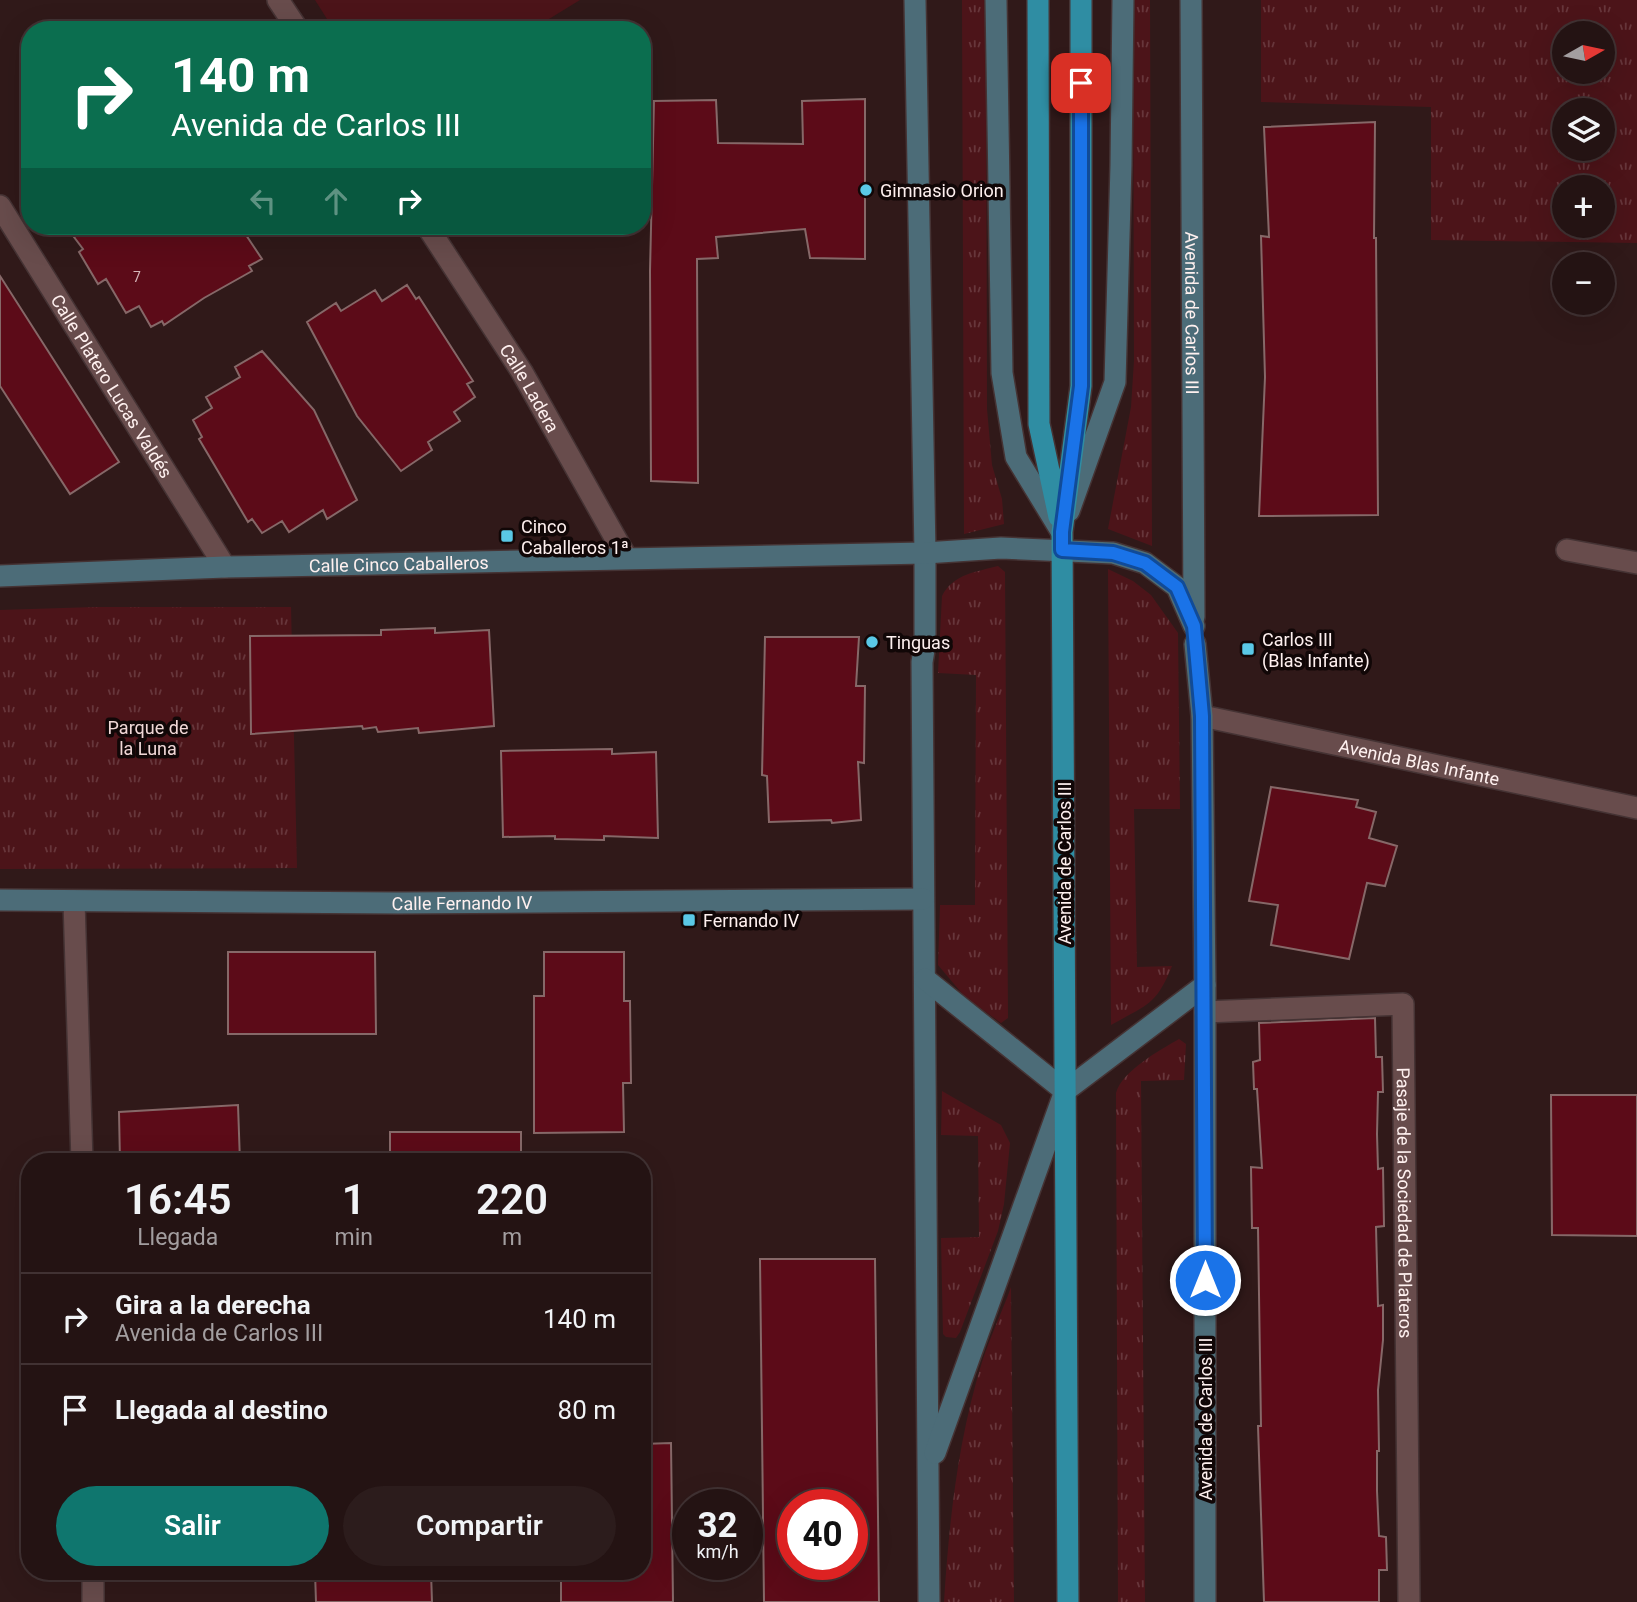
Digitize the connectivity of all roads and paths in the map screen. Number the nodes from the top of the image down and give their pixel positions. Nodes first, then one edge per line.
1 (278, 0) edge
2 (915, 0) edge
3 (996, 0) edge
4 (1038, 0) edge
5 (1081, 0) edge
6 (1123, 0) edge
7 (1191, 0) edge
8 (292, 21) edge
9 (0, 205) edge
10 (433, 235) edge
11 (1062, 541) junction
12 (1567, 550) dead end
13 (925, 553) junction
14 (626, 557) junction
15 (1637, 564) edge
16 (225, 567) junction
17 (0, 576) edge
18 (1194, 635) junction
19 (1202, 716) junction
20 (1637, 808) edge
21 (923, 899) junction
22 (0, 900) edge
23 (74, 901) junction
24 (925, 979) junction
25 (1205, 985) junction
26 (1205, 1012) junction
27 (1065, 1091) junction
28 (82, 1153) edge
29 (929, 1468) junction
30 (93, 1580) edge
31 (93, 1602) edge
32 (929, 1602) edge
33 (1068, 1602) edge
34 (1205, 1602) edge
35 (1409, 1602) edge

1 - 8 street
2 - 13 street, Avenida de Carlos III
3 - 11 street
4 - 11 main road, Avenida de Carlos III
5 - 11 main road, Avenida de Carlos III
6 - 11 street, Avenida de Carlos III
7 - 18 street, Avenida de Carlos III
9 - 16 street, Calle Platero Lucas Valdés
10 - 14 street, Calle Ladera
11 - 13 street, Avenida de Carlos III
11 - 18 street, Avenida de Carlos III
11 - 27 main road, Avenida de Carlos III
12 - 15 street
13 - 14 street, Calle Cinco Caballeros
13 - 21 street, Avenida de Carlos III
14 - 16 street, Calle Cinco Caballeros
16 - 17 street, Calle Cinco Caballeros
18 - 19 street, Avenida de Carlos III
19 - 20 street, Avenida Blas Infante
19 - 25 street, Avenida de Carlos III
21 - 23 street, Calle Fernando IV
21 - 24 street, Avenida de Carlos III
22 - 23 street, Calle Fernando IV
23 - 28 street
24 - 27 street
24 - 29 street, Avenida de Carlos III
25 - 26 street, Avenida de Carlos III
25 - 27 street
26 - 34 street, Avenida de Carlos III
26 - 35 street, Pasaje de la Sociedad de Plateros
27 - 29 street, Avenida de Carlos III
27 - 33 main road, Avenida de Carlos III
29 - 32 street, Avenida de Carlos III
30 - 31 street

